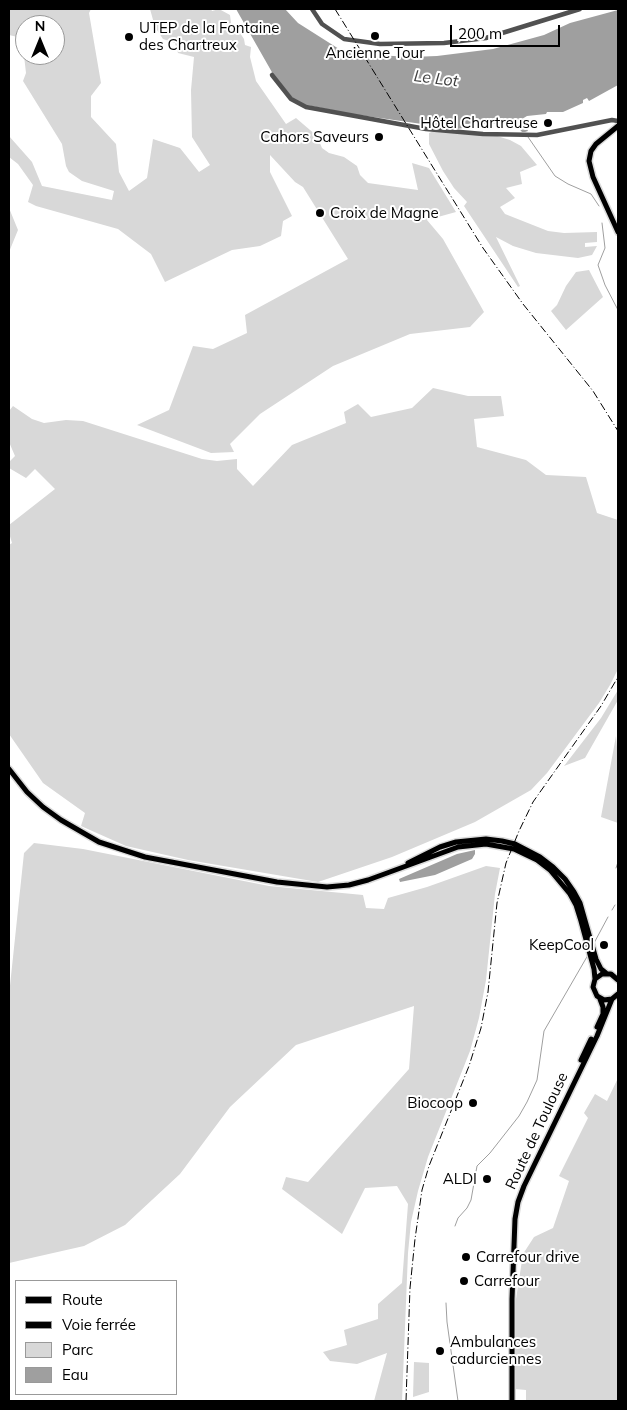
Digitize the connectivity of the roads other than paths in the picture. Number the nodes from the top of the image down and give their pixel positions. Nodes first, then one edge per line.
1 (312, 9) edge
2 (580, 9) edge
3 (272, 75) dead end
4 (618, 121) edge
5 (618, 126) edge
6 (618, 232) edge
7 (9, 769) edge
8 (594, 960) junction
9 (618, 970) edge
10 (609, 974) junction
11 (595, 979) junction
12 (618, 980) edge
13 (618, 994) edge
14 (600, 999) junction
15 (612, 999) junction
16 (511, 1401) edge

1 - 2 street
3 - 4 street
5 - 6 main road
7 - 8 main road, Route de Toulouse
8 - 10 main road
8 - 11 main road, Route de Toulouse
9 - 10 main road
10 - 11 main road
10 - 12 main road
11 - 14 main road, Route de Toulouse
13 - 15 main road
14 - 15 main road
14 - 16 main road, Route de Toulouse
15 - 16 main road, Route de Toulouse

